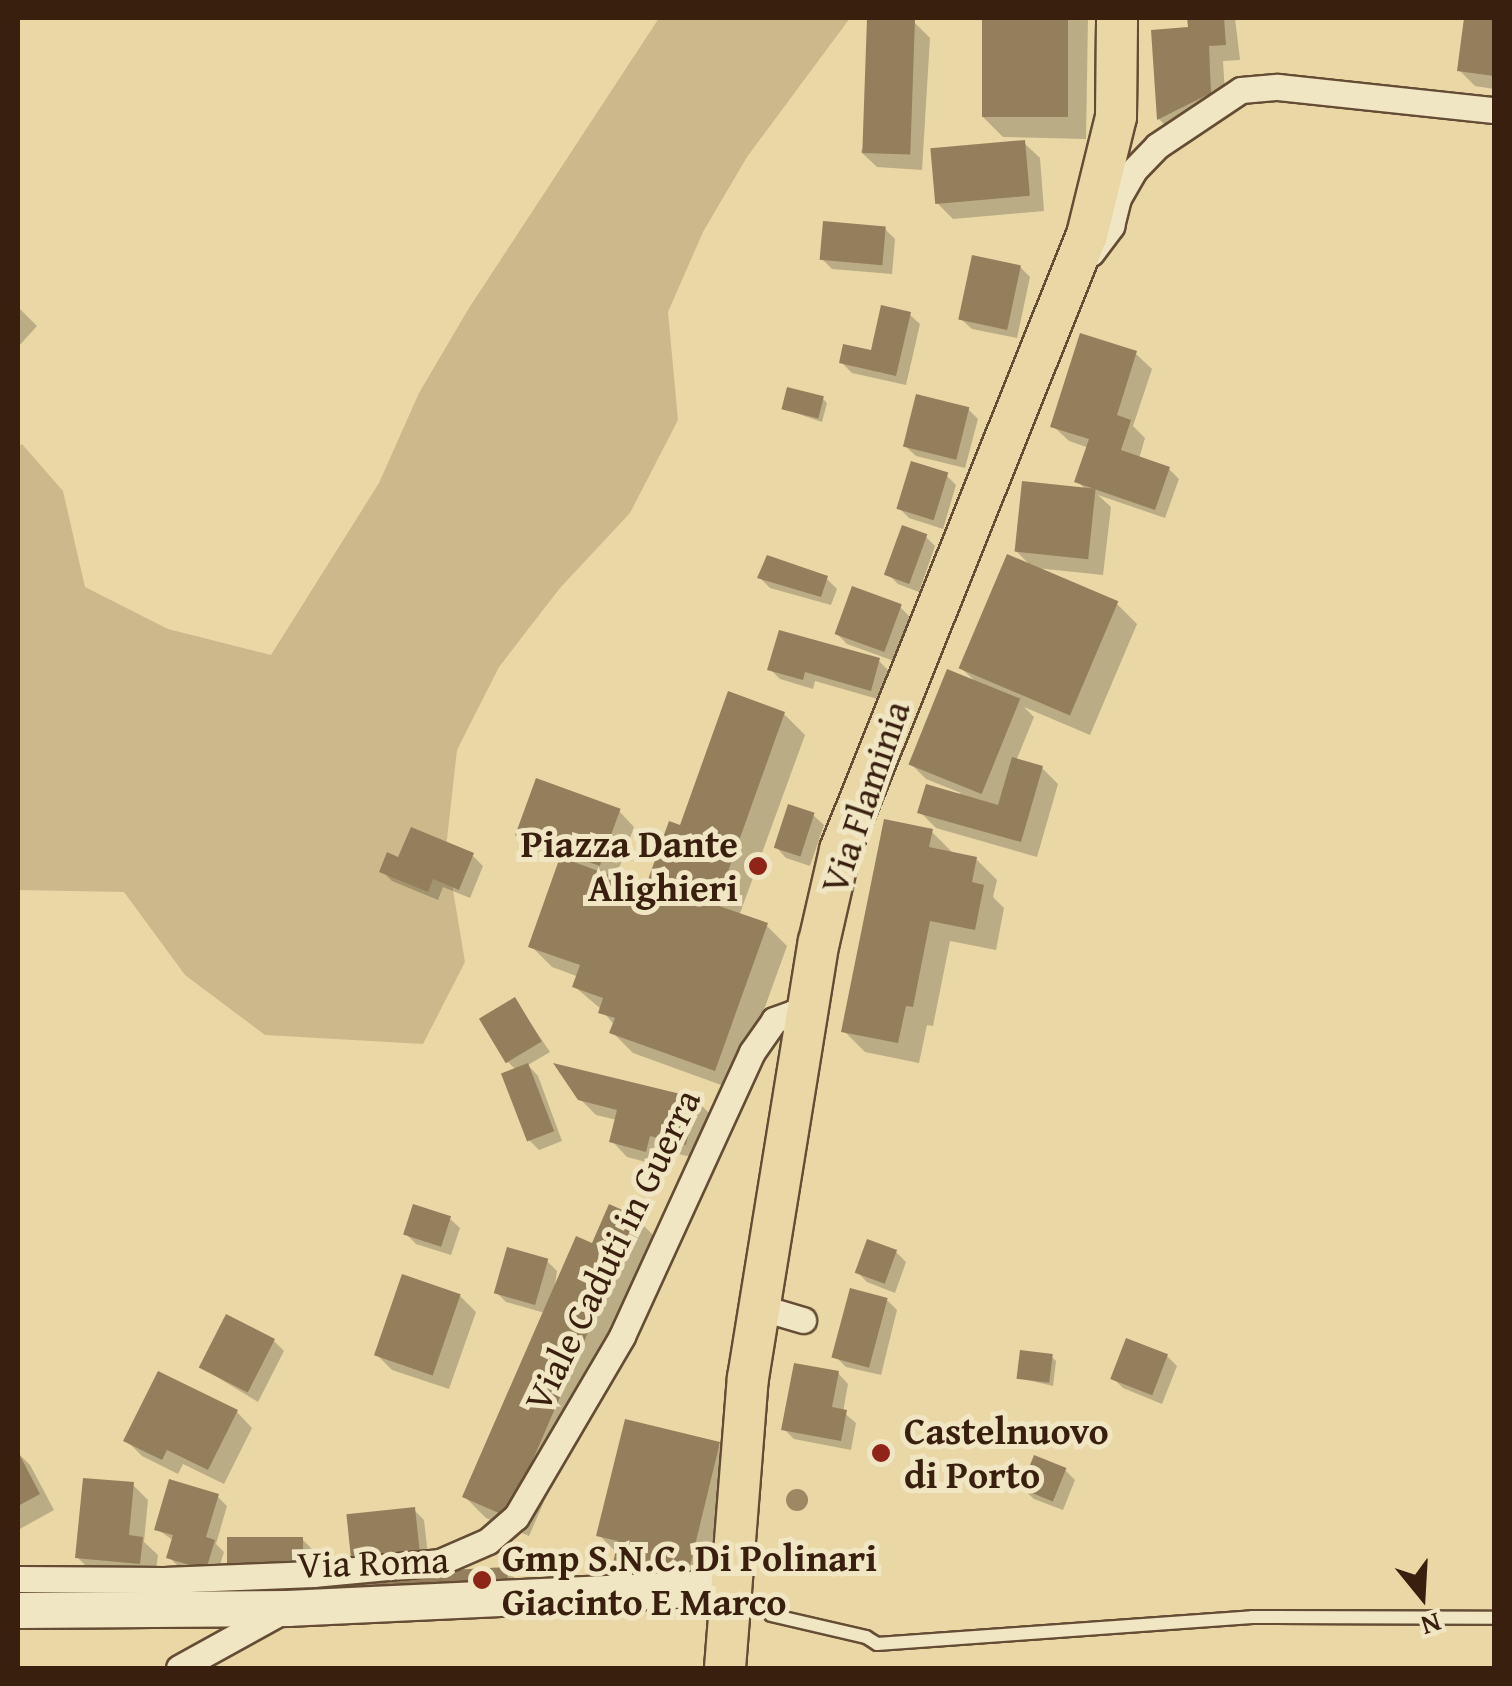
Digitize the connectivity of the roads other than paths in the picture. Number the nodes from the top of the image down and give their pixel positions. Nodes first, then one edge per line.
1 (1117, 18) edge
2 (1494, 110) edge
3 (1070, 282) junction
4 (810, 1016) junction
5 (759, 1307) junction
6 (803, 1320) dead end
7 (18, 1579) edge
8 (732, 1587) junction
9 (288, 1608) junction
10 (18, 1610) edge
11 (771, 1615) dead end
12 (1494, 1618) edge
13 (179, 1668) edge
14 (725, 1668) edge

1 - 3 main road, Via Flaminia
2 - 3 street
3 - 4 main road, Via Flaminia
4 - 5 main road, Via Flaminia
4 - 7 street, Viale Caduti in Guerra
5 - 6 street
5 - 8 main road, Via Flaminia
8 - 9 main road, Via Roma
8 - 14 main road, Via Flaminia
9 - 10 main road, Via Roma
9 - 13 street
11 - 12 lane

